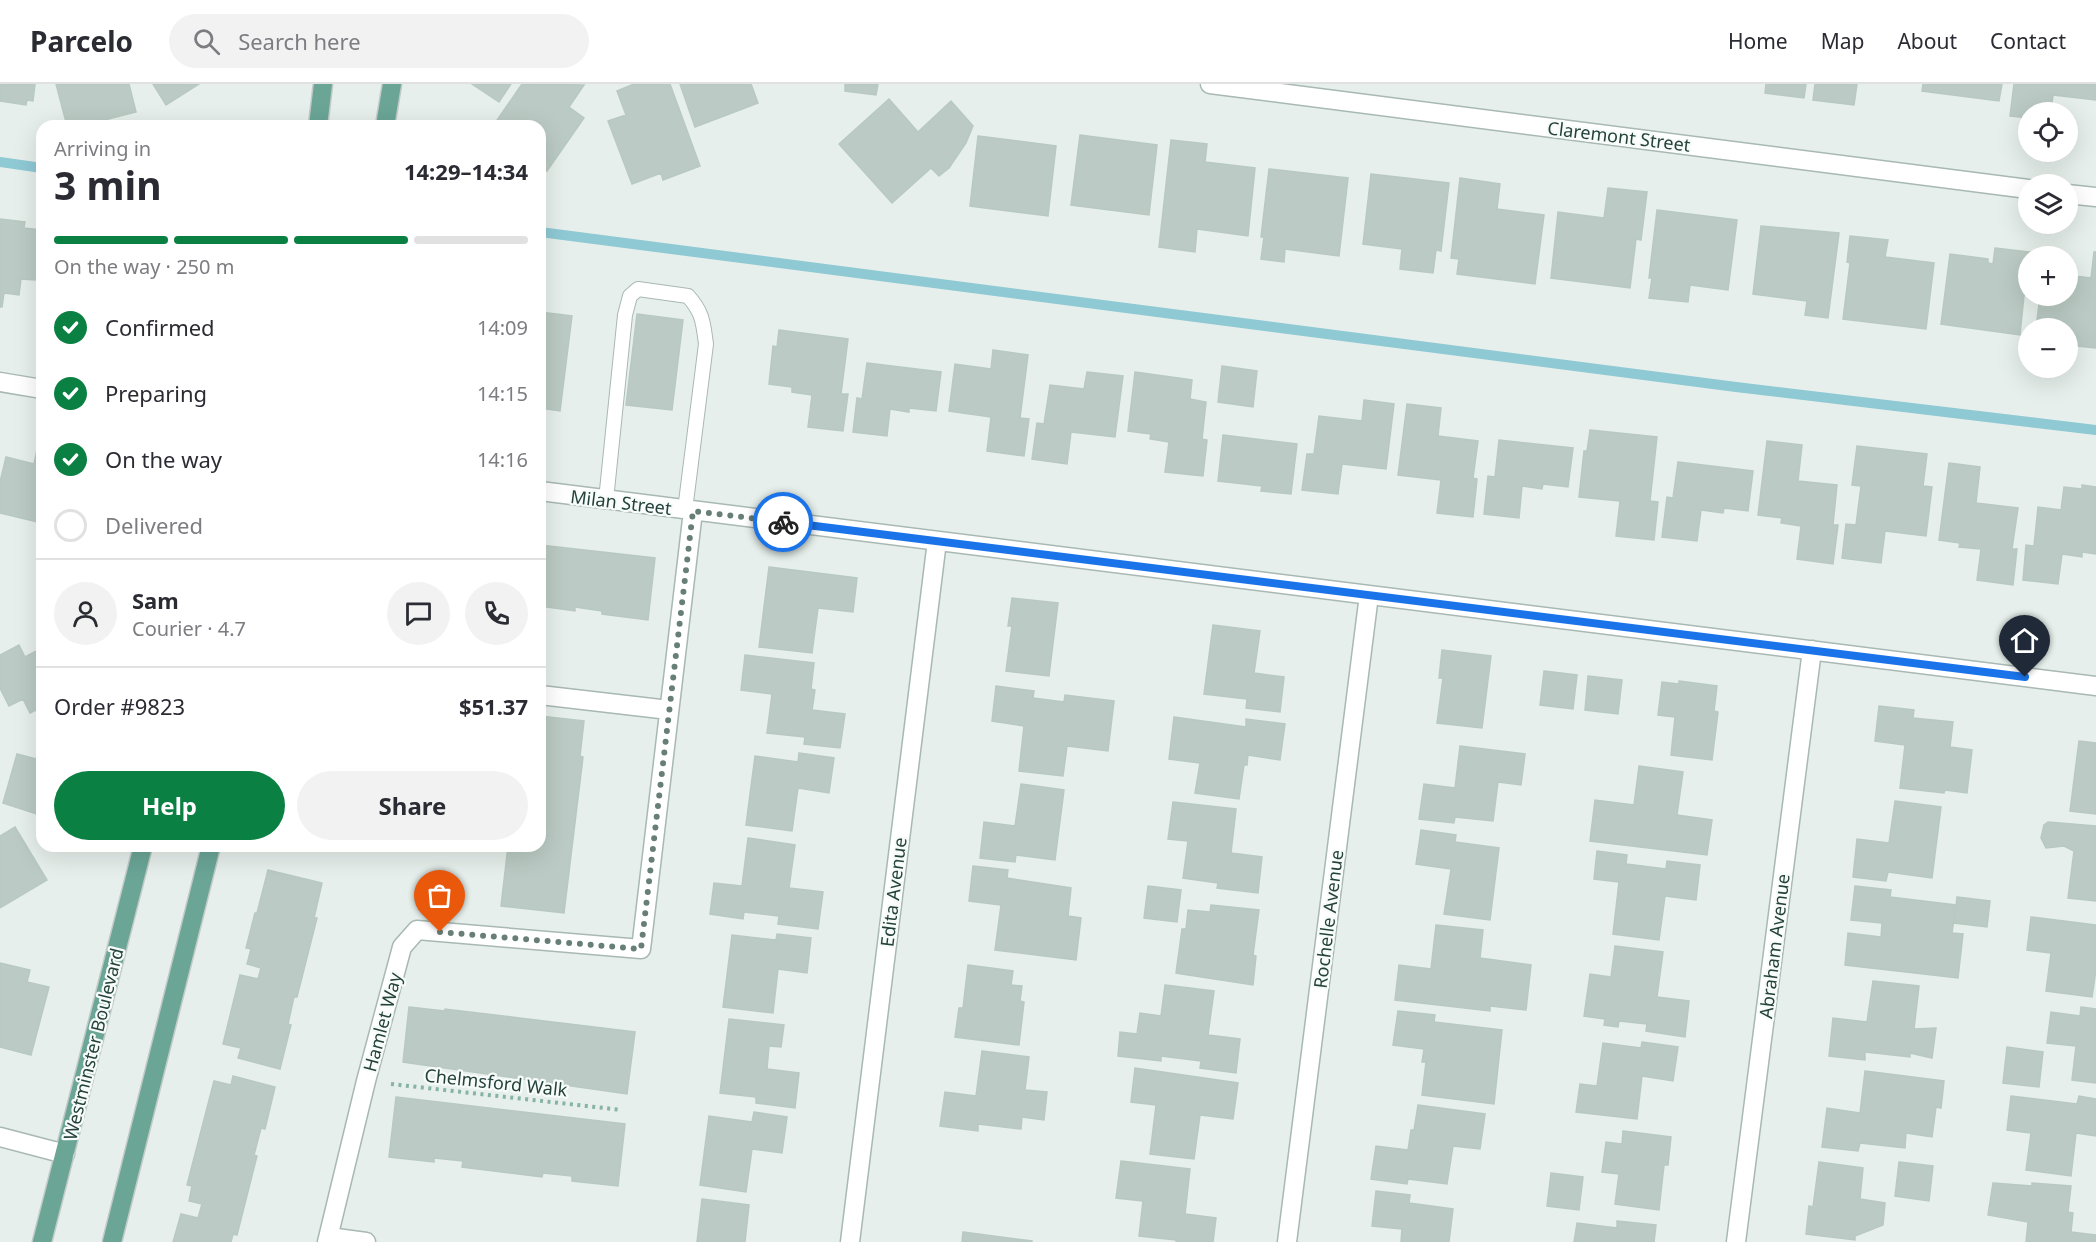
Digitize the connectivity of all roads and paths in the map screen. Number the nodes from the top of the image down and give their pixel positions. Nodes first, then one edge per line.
1 (323, 84) edge
2 (392, 84) edge
3 (1210, 84) edge
4 (319, 120) edge
5 (387, 120) edge
6 (2018, 188) edge
7 (2078, 195) edge
8 (2096, 197) edge
9 (0, 382) edge
10 (36, 388) edge
11 (546, 492) edge
12 (606, 500) junction
13 (689, 510) junction
14 (937, 541) junction
15 (1369, 595) junction
16 (1812, 650) junction
17 (2096, 686) edge
18 (546, 696) edge
19 (669, 710) junction
20 (141, 852) edge
21 (210, 852) edge
22 (366, 1081) junction
23 (622, 1110) dead end
24 (0, 1137) edge
25 (65, 1154) junction
26 (328, 1239) edge
27 (42, 1242) edge
28 (112, 1242) edge
29 (366, 1242) edge
30 (850, 1242) edge
31 (1287, 1242) edge
32 (1736, 1242) edge

1 - 4 main road
2 - 5 main road
3 - 6 street, Claremont Street
7 - 8 street
9 - 10 street
11 - 12 street, Milan Street
12 - 13 street, Milan Street
12 - 13 lane
13 - 14 street, Milan Street
13 - 19 street, Hamlet Way
14 - 15 street, Milan Street
14 - 30 street, Edita Avenue
15 - 16 street, Milan Street
15 - 31 street, Rochelle Avenue
16 - 17 street, Milan Street
16 - 32 street, Abraham Avenue
18 - 19 street
19 - 22 street, Hamlet Way
20 - 25 main road, Westminster Boulevard
21 - 28 main road
22 - 23 path, Chelmsford Walk
22 - 26 street, Hamlet Way
24 - 25 street
25 - 27 main road, Westminster Boulevard
26 - 29 street

